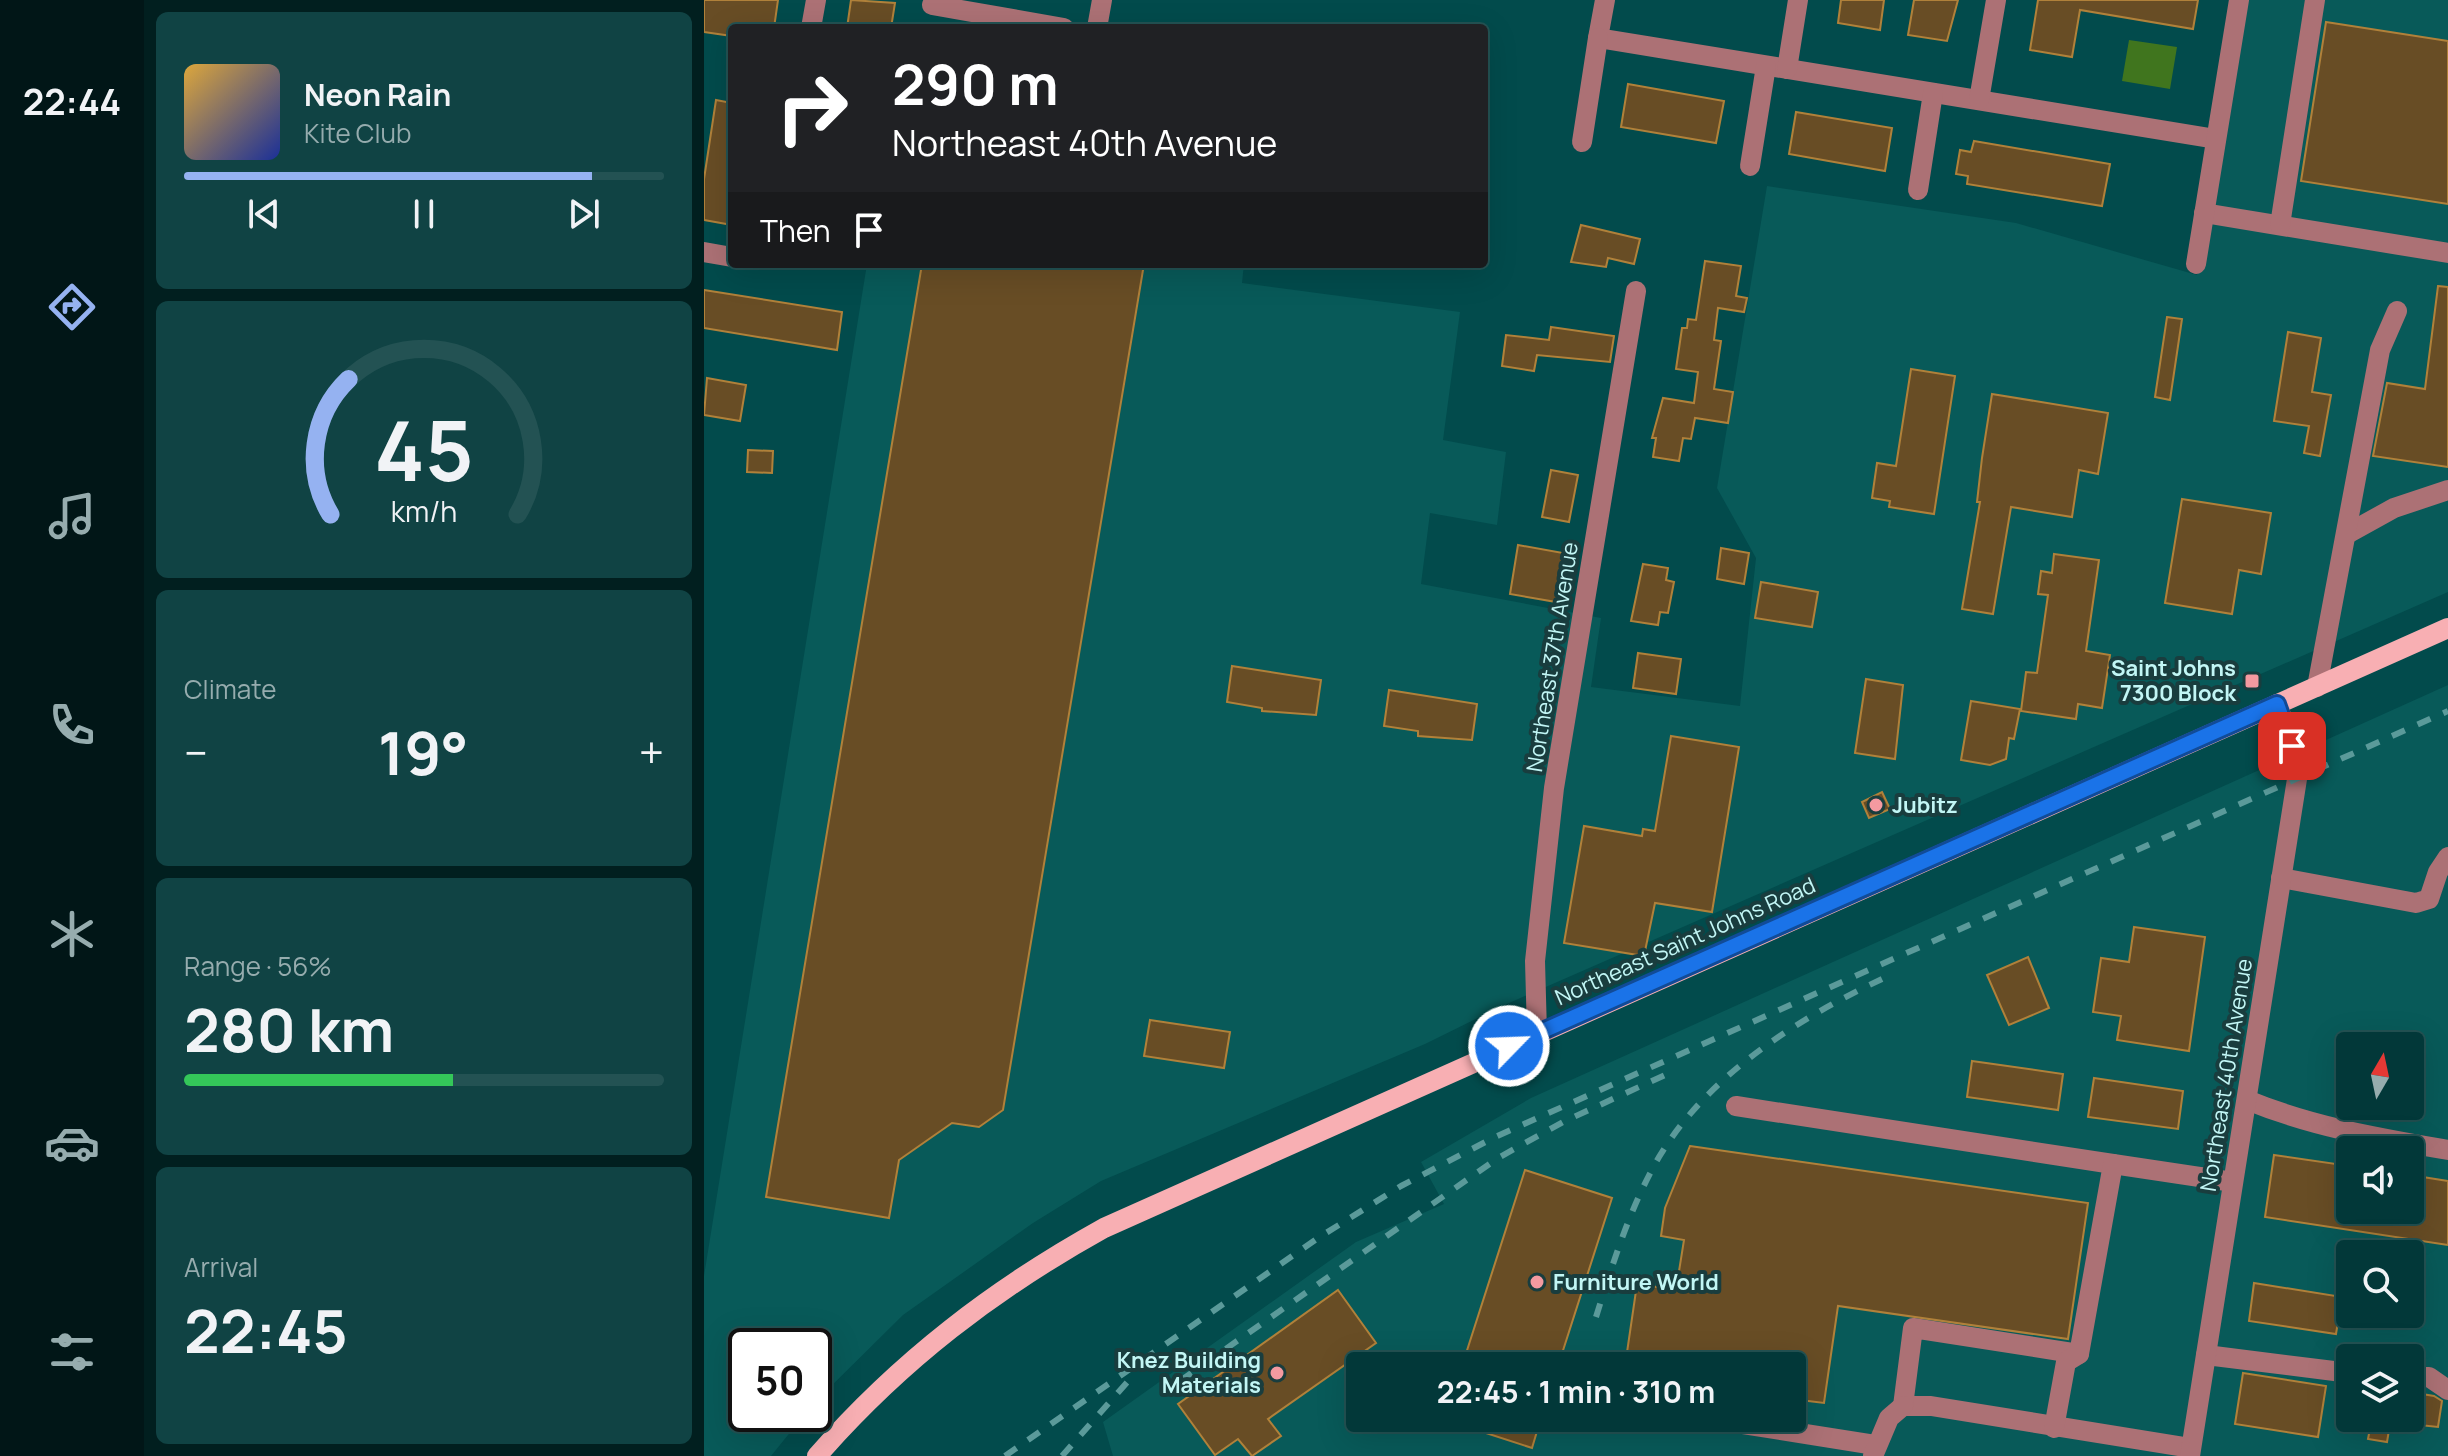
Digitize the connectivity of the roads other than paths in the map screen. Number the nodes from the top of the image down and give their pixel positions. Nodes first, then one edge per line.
1 (816, 0) edge
2 (1102, 0) edge
3 (1605, 0) edge
4 (1798, 0) edge
5 (1996, 0) edge
6 (2239, 0) edge
7 (2315, 0) edge
8 (932, 5) dead end
9 (812, 24) edge
10 (1041, 24) edge
11 (1098, 24) edge
12 (1598, 38) junction
13 (1776, 67) junction
14 (1933, 93) junction
15 (1979, 100) junction
16 (2216, 139) junction
17 (1582, 142) dead end
18 (1750, 166) dead end
19 (1918, 190) dead end
20 (2204, 213) junction
21 (2280, 225) junction
22 (704, 252) edge
23 (2448, 253) edge
24 (728, 256) edge
25 (2196, 264) dead end
26 (1636, 291) dead end
27 (2397, 311) dead end
28 (2448, 490) edge
29 (2347, 534) junction
30 (2448, 628) edge
31 (2317, 687) junction
32 (2277, 704) junction
33 (2448, 857) edge
34 (2281, 878) junction
35 (1537, 1033) junction
36 (2247, 1100) junction
37 (1736, 1106) dead end
38 (2448, 1150) edge
39 (2113, 1164) junction
40 (2233, 1182) junction
41 (2079, 1354) junction
42 (2206, 1355) junction
43 (2336, 1371) edge
44 (2424, 1377) edge
45 (2448, 1390) edge
46 (1903, 1406) junction
47 (2054, 1428) junction
48 (1777, 1432) edge
49 (1874, 1451) edge
50 (2191, 1452) edge
51 (817, 1456) edge

1 - 9 street
2 - 11 street
3 - 12 street
4 - 13 street
5 - 15 street
6 - 16 street
7 - 21 street
8 - 10 street
12 - 13 street
12 - 17 street
13 - 14 street
13 - 18 street
14 - 15 street
14 - 19 street
15 - 16 street
16 - 20 street
20 - 21 street
20 - 25 street
21 - 23 street
22 - 24 street
26 - 35 street, Northeast 37th Avenue
27 - 29 street
28 - 29 street
29 - 31 street
30 - 31 main road, Northeast Saint Johns Road
31 - 32 main road, Northeast Saint Johns Road
32 - 34 street, Northeast 40th Avenue
32 - 35 main road, Northeast Saint Johns Road
33 - 34 street
34 - 36 street, Northeast 40th Avenue
35 - 51 main road, Northeast Saint Johns Road
36 - 38 street
36 - 40 street, Northeast 40th Avenue
37 - 39 street
39 - 40 street
39 - 41 street
40 - 42 street, Northeast 40th Avenue
41 - 46 street
41 - 47 street
42 - 43 street
42 - 50 street, Northeast 40th Avenue
44 - 45 street
46 - 47 street
46 - 49 street
47 - 50 street
48 - 49 street

